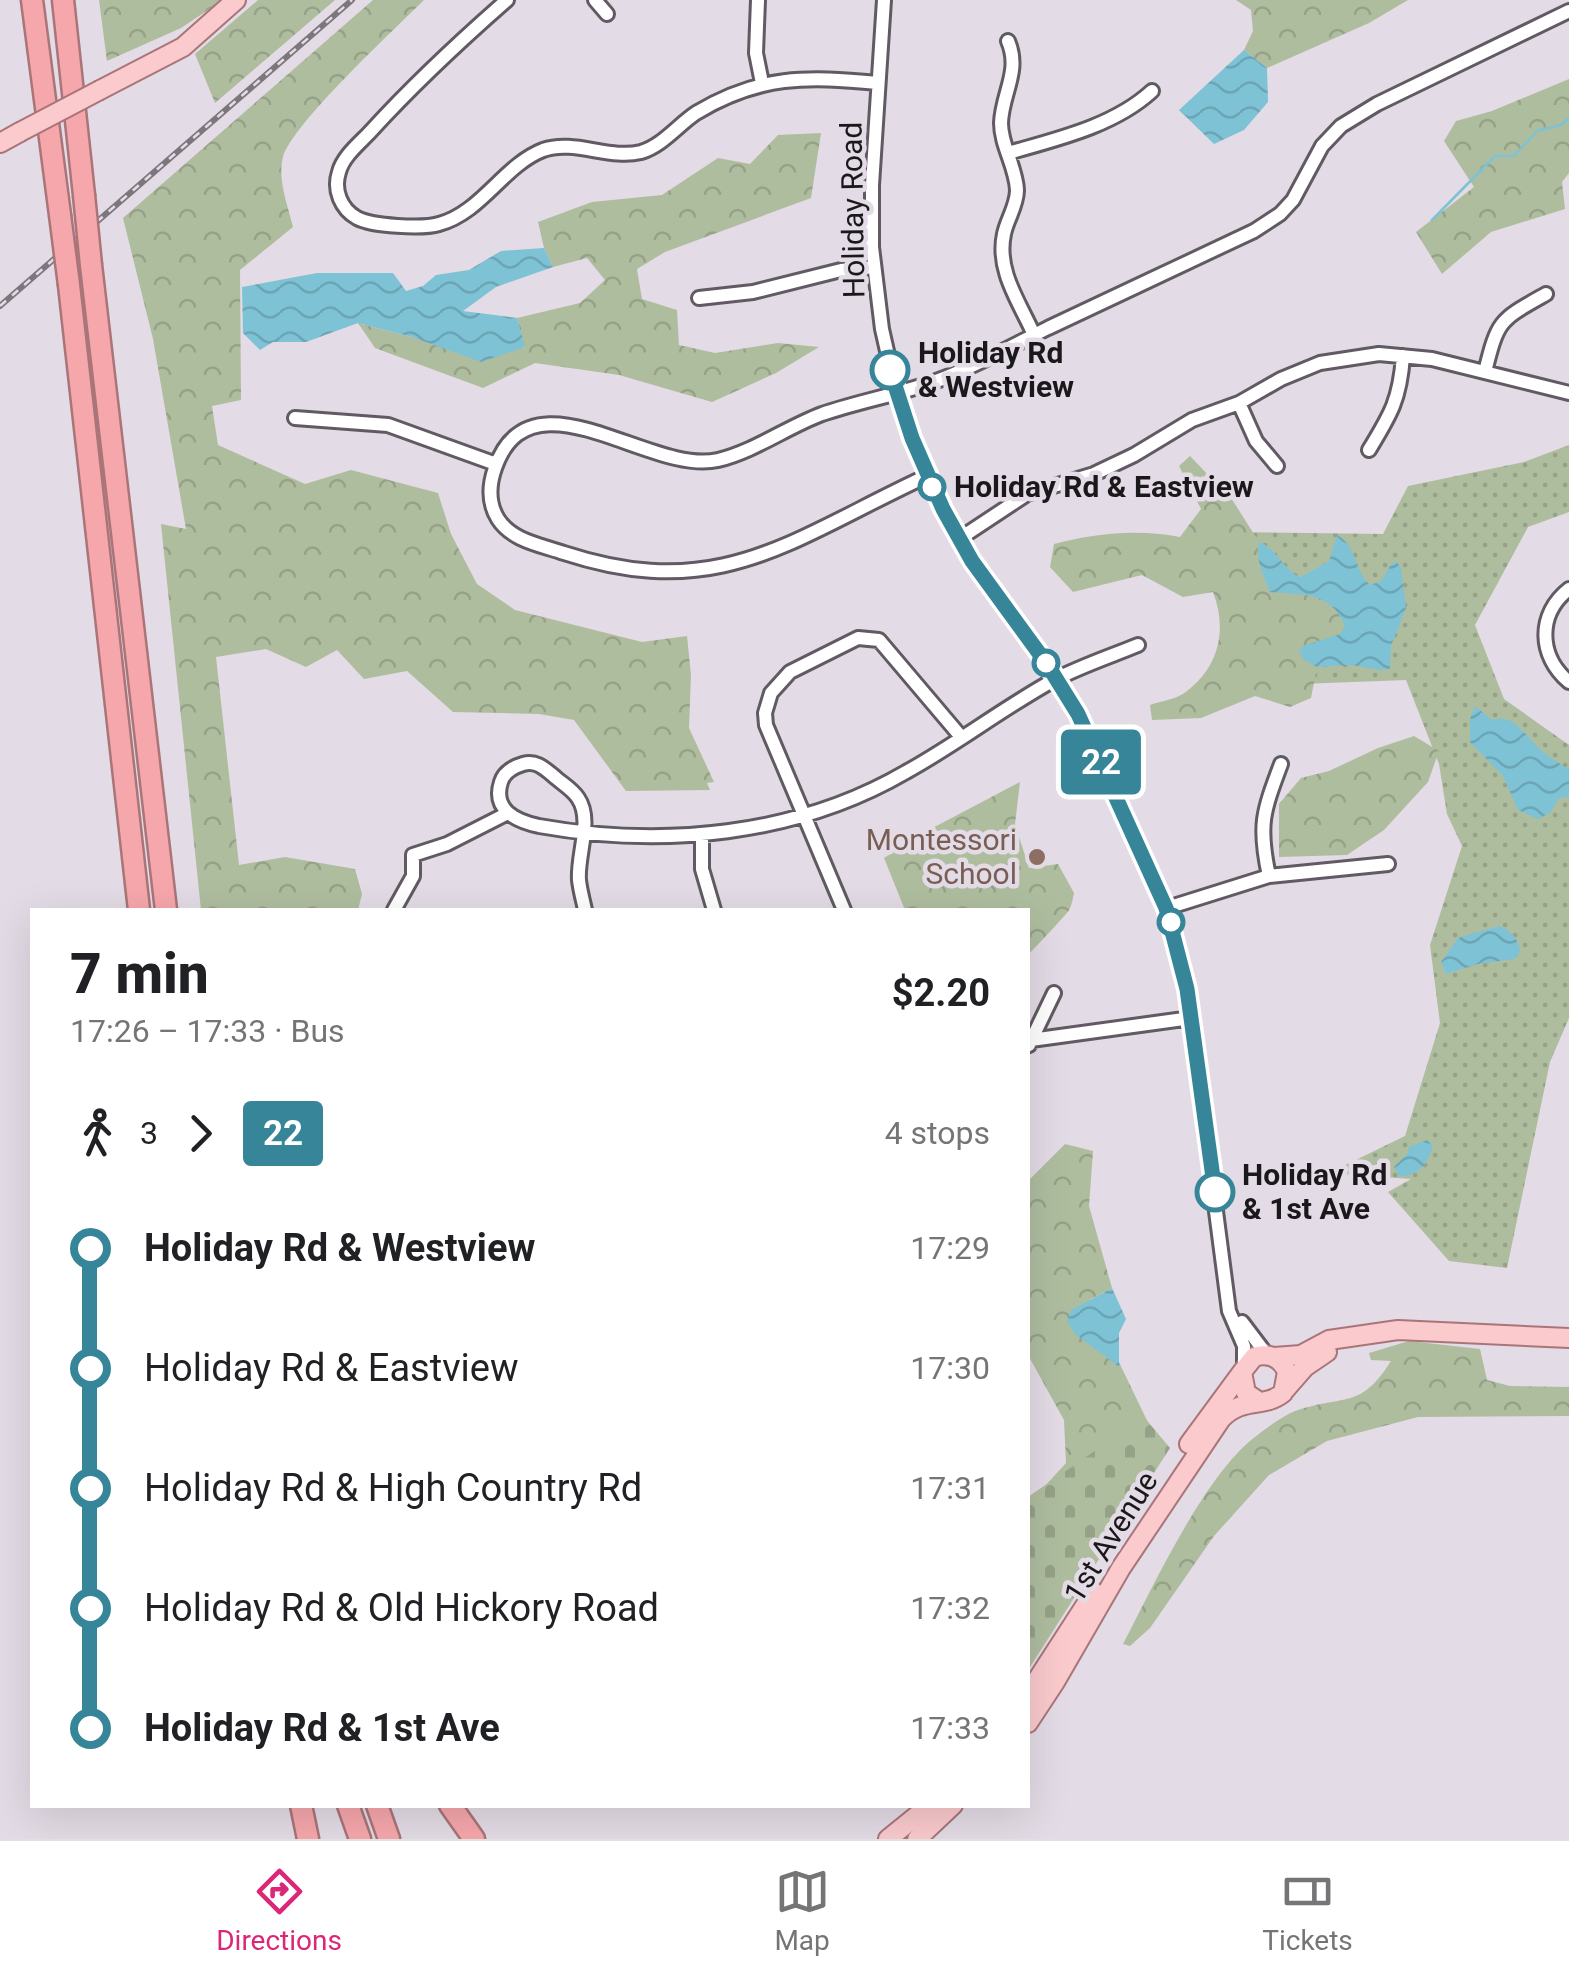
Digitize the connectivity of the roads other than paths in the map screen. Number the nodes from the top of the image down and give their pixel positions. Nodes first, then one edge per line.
1 (32, 0) edge
2 (63, 0) edge
3 (236, 0) edge
4 (508, 0) edge
5 (595, 0) edge
6 (758, 0) edge
7 (884, 0) edge
8 (1569, 11) edge
9 (606, 14) dead end
10 (1008, 40) dead end
11 (762, 83) junction
12 (878, 83) junction
13 (1152, 91) dead end
14 (0, 142) edge
15 (1008, 154) junction
16 (874, 267) junction
17 (1546, 294) dead end
18 (699, 298) dead end
19 (1034, 335) junction
20 (1402, 356) junction
21 (1485, 372) junction
22 (896, 392) junction
23 (1569, 394) edge
24 (1238, 403) junction
25 (295, 418) dead end
26 (1369, 450) dead end
27 (496, 464) junction
28 (1277, 466) dead end
29 (927, 476) junction
30 (959, 539) junction
31 (1569, 589) edge
32 (1138, 644) dead end
33 (1056, 679) junction
34 (1569, 682) edge
35 (962, 738) junction
36 (1282, 764) dead end
37 (506, 814) junction
38 (803, 815) junction
39 (583, 834) junction
40 (702, 834) junction
41 (1388, 864) dead end
42 (1269, 876) junction
43 (140, 908) edge
44 (166, 908) edge
45 (395, 908) edge
46 (585, 908) edge
47 (713, 908) edge
48 (843, 908) edge
49 (1166, 908) junction
50 (1054, 992) dead end
51 (1191, 1018) junction
52 (1030, 1042) edge
53 (1030, 1044) edge
54 (1230, 1304) junction
55 (1569, 1338) edge
56 (1344, 1340) junction
57 (1271, 1356) junction
58 (1243, 1369) junction
59 (1283, 1392) junction
60 (1258, 1401) junction
61 (1030, 1691) edge
62 (1030, 1719) edge
63 (303, 1808) edge
64 (349, 1808) edge
65 (377, 1808) edge
66 (452, 1808) edge
67 (926, 1808) edge
68 (950, 1808) edge
69 (308, 1839) edge
70 (360, 1839) edge
71 (388, 1839) edge
72 (474, 1839) edge
73 (888, 1839) edge
74 (917, 1839) edge

1 - 43 highway, bridge
2 - 44 highway, bridge
3 - 14 main road, bridge
4 - 11 street
5 - 9 street
6 - 11 street
7 - 12 street, Holiday Road
8 - 19 street
10 - 15 street
11 - 12 street
12 - 16 street, Holiday Road
13 - 15 street
15 - 19 street
16 - 18 street
16 - 22 street, Holiday Road
17 - 21 street
19 - 22 street
20 - 21 street
20 - 24 street
20 - 26 street
21 - 23 street
22 - 27 street
22 - 29 street, Holiday Road
24 - 28 street
24 - 30 street
25 - 27 street
27 - 29 street
29 - 30 street, Holiday Road
30 - 33 street, Holiday Road
31 - 34 street
32 - 33 street
33 - 35 street
33 - 49 street, Holiday Road
35 - 38 street
35 - 38 street
36 - 42 street
37 - 39 street
37 - 39 street
37 - 45 street
38 - 40 street
38 - 48 street
39 - 40 street
39 - 46 street
40 - 47 street
41 - 42 street
42 - 49 street
49 - 51 street, Holiday Road
50 - 52 street
51 - 53 street
51 - 54 street, Holiday Road
54 - 57 street, Holiday Road
54 - 58 street, Holiday Road
55 - 56 main road
56 - 57 main road
56 - 59 main road
57 - 58 main road
57 - 59 main road
58 - 60 main road
58 - 61 main road, 1st Avenue
59 - 60 main road
60 - 62 main road, 1st Avenue
63 - 69 highway
64 - 70 highway
65 - 71 highway
66 - 72 highway
67 - 73 main road
68 - 74 main road

